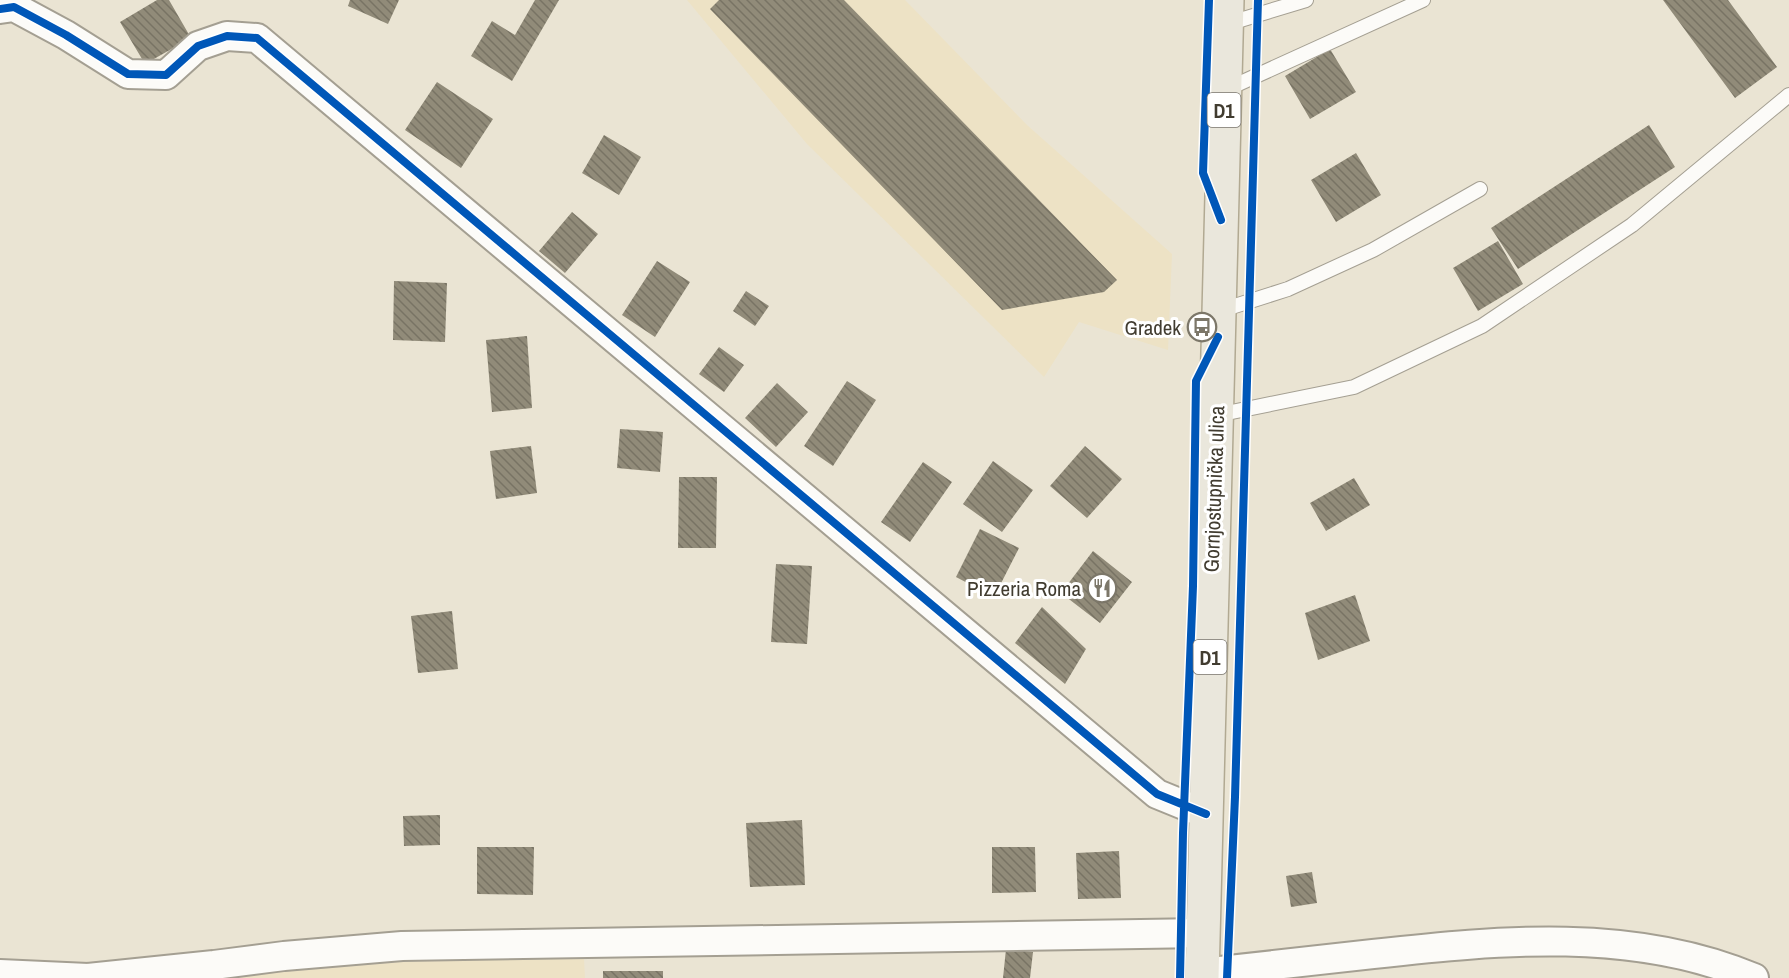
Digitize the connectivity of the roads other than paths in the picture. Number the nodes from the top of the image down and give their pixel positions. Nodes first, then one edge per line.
1 (1306, 0) edge
2 (1423, 0) edge
3 (0, 9) edge
4 (1227, 12) edge
5 (1225, 90) junction
6 (1789, 95) edge
7 (1480, 189) dead end
8 (1219, 311) junction
9 (1216, 415) junction
10 (1206, 814) junction
11 (1203, 933) junction
12 (0, 974) edge
13 (1202, 976) edge
14 (1754, 978) edge

1 - 4 lane
2 - 5 lane
3 - 10 street
4 - 5 main road, Gornjostupnička ulica / D1
5 - 8 main road, Gornjostupnička ulica / D1
6 - 9 lane
7 - 8 lane
8 - 9 main road, Gornjostupnička ulica / D1
9 - 10 main road, Gornjostupnička ulica / D1
10 - 11 main road, Gornjostupnička ulica / D1
11 - 12 street
11 - 13 main road, Gornjostupnička ulica / D1
13 - 14 street

